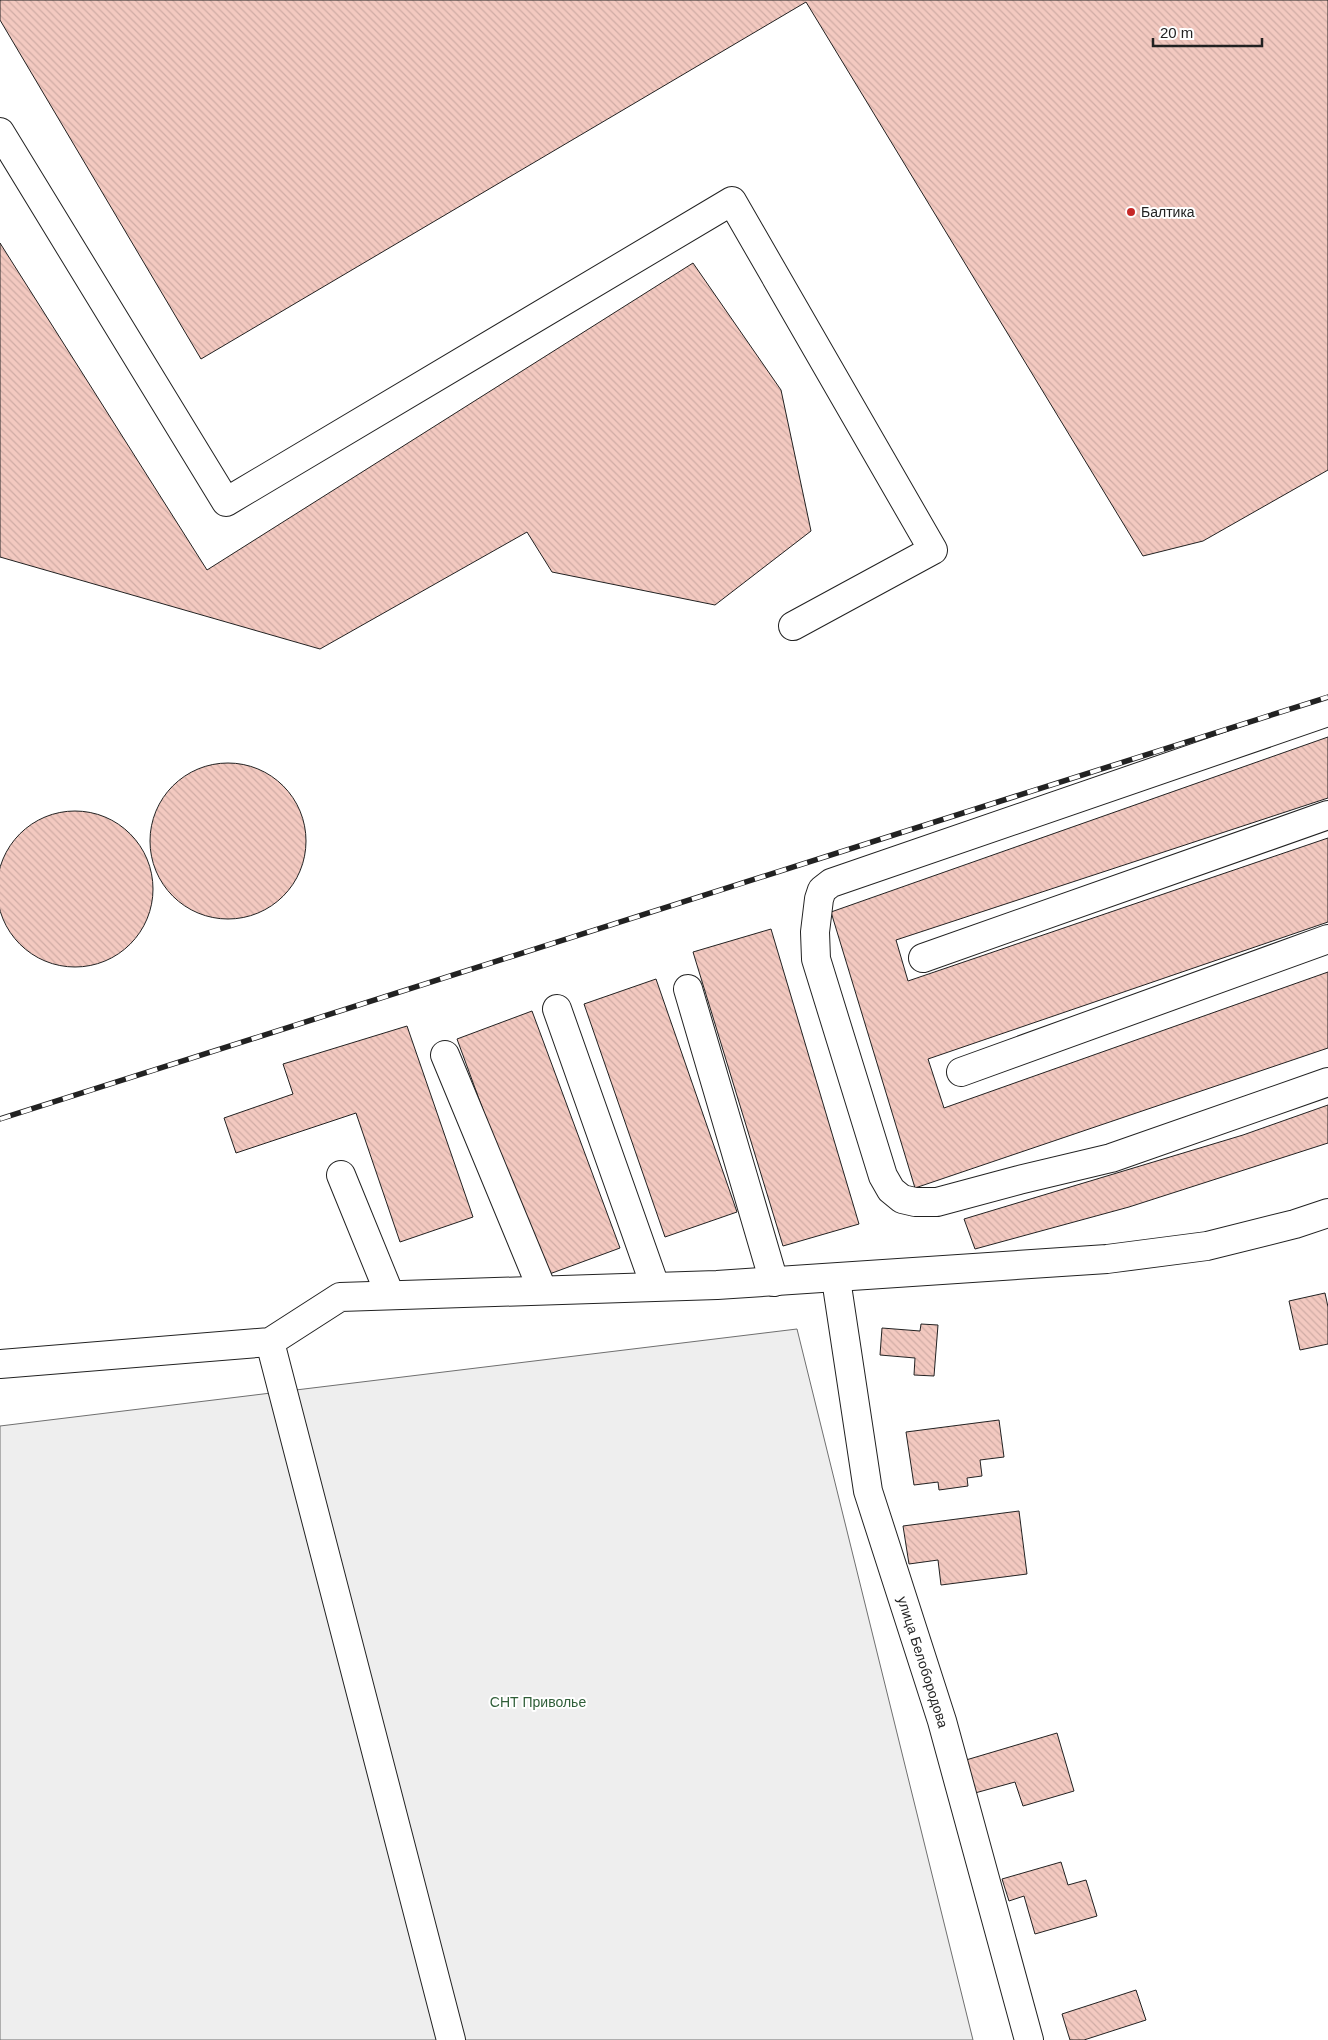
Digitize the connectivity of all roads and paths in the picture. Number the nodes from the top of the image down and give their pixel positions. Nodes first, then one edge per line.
1 (0, 132) edge
2 (793, 626) dead end
3 (1328, 712) edge
4 (1328, 815) edge
5 (1328, 938) edge
6 (923, 958) dead end
7 (688, 989) dead end
8 (557, 1009) dead end
9 (445, 1055) dead end
10 (961, 1072) dead end
11 (1328, 1082) edge
12 (341, 1175) dead end
13 (1328, 1213) edge
14 (836, 1278) junction
15 (774, 1282) junction
16 (655, 1286) junction
17 (542, 1290) junction
18 (390, 1295) junction
19 (270, 1342) junction
20 (0, 1364) edge
21 (451, 2040) edge
22 (1029, 2040) edge

1 - 2 street
3 - 11 street
4 - 6 street
5 - 10 street
7 - 15 street
8 - 16 street
9 - 17 street
12 - 18 street
13 - 14 street
14 - 15 street
14 - 22 street, улица Белобородова
15 - 16 street
16 - 17 street
17 - 18 street
18 - 19 street
19 - 20 street
19 - 21 street

